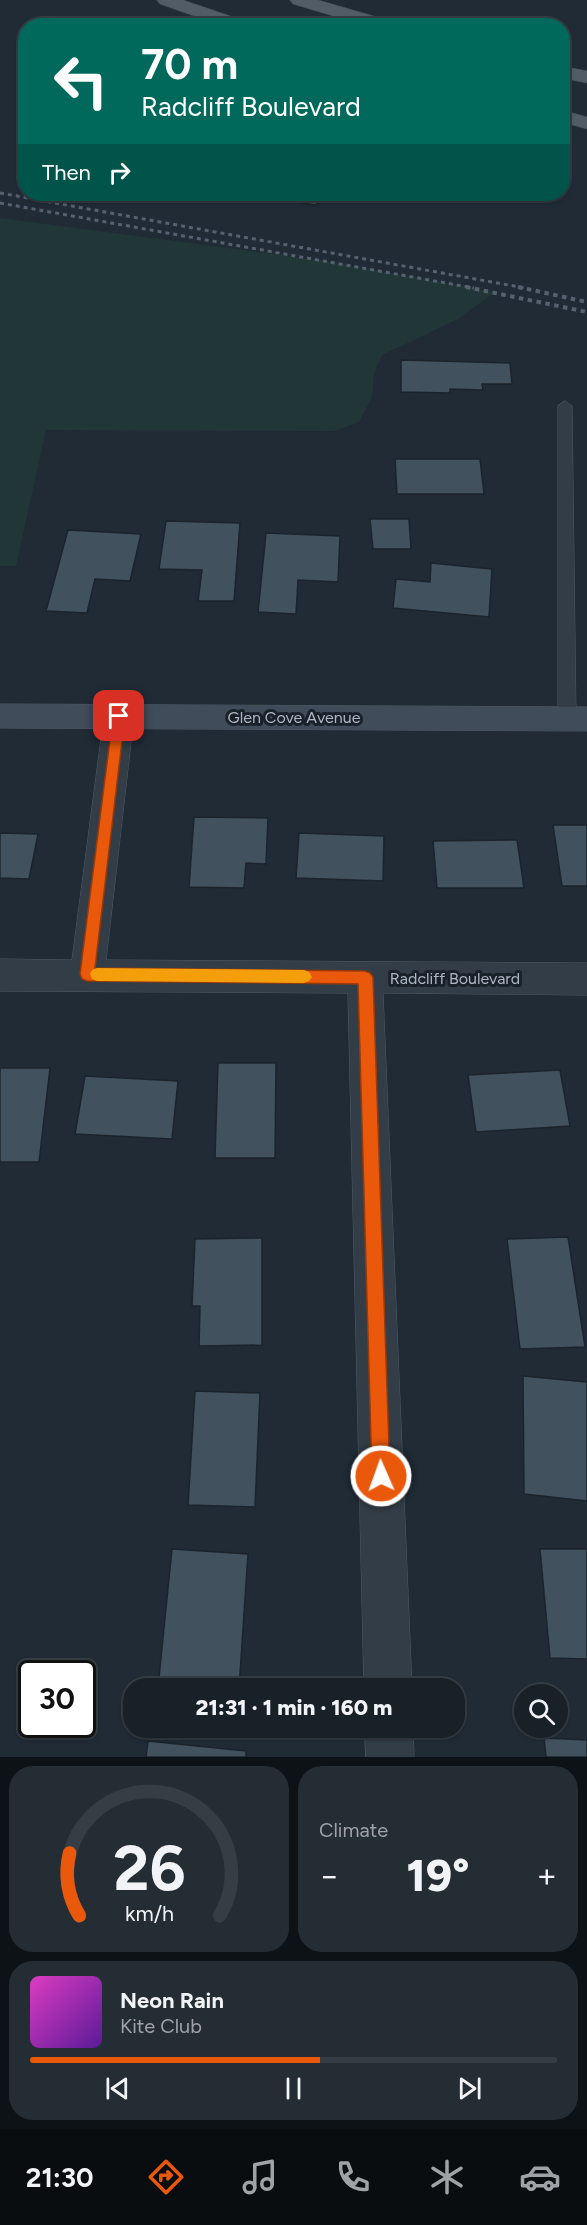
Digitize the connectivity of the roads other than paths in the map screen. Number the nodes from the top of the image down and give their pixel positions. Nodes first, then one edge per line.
1 (166, 0) edge
2 (299, 0) edge
3 (219, 18) edge
4 (361, 18) edge
5 (570, 74) edge
6 (587, 77) edge
7 (570, 118) edge
8 (587, 123) edge
9 (565, 406) dead end
10 (0, 716) edge
11 (119, 716) junction
12 (577, 719) edge
13 (87, 974) junction
14 (0, 975) edge
15 (365, 977) junction
16 (587, 979) edge
17 (388, 1678) edge
18 (389, 1738) edge
19 (390, 1757) edge

1 - 3 main road
2 - 4 main road
5 - 6 main road
7 - 8 main road
9 - 12 lane
10 - 11 main road, Glen Cove Avenue
11 - 12 main road, Glen Cove Avenue
11 - 13 street
13 - 14 street, Radcliff Boulevard
13 - 15 street, Radcliff Boulevard
15 - 16 street, Radcliff Boulevard
15 - 17 street
18 - 19 street

